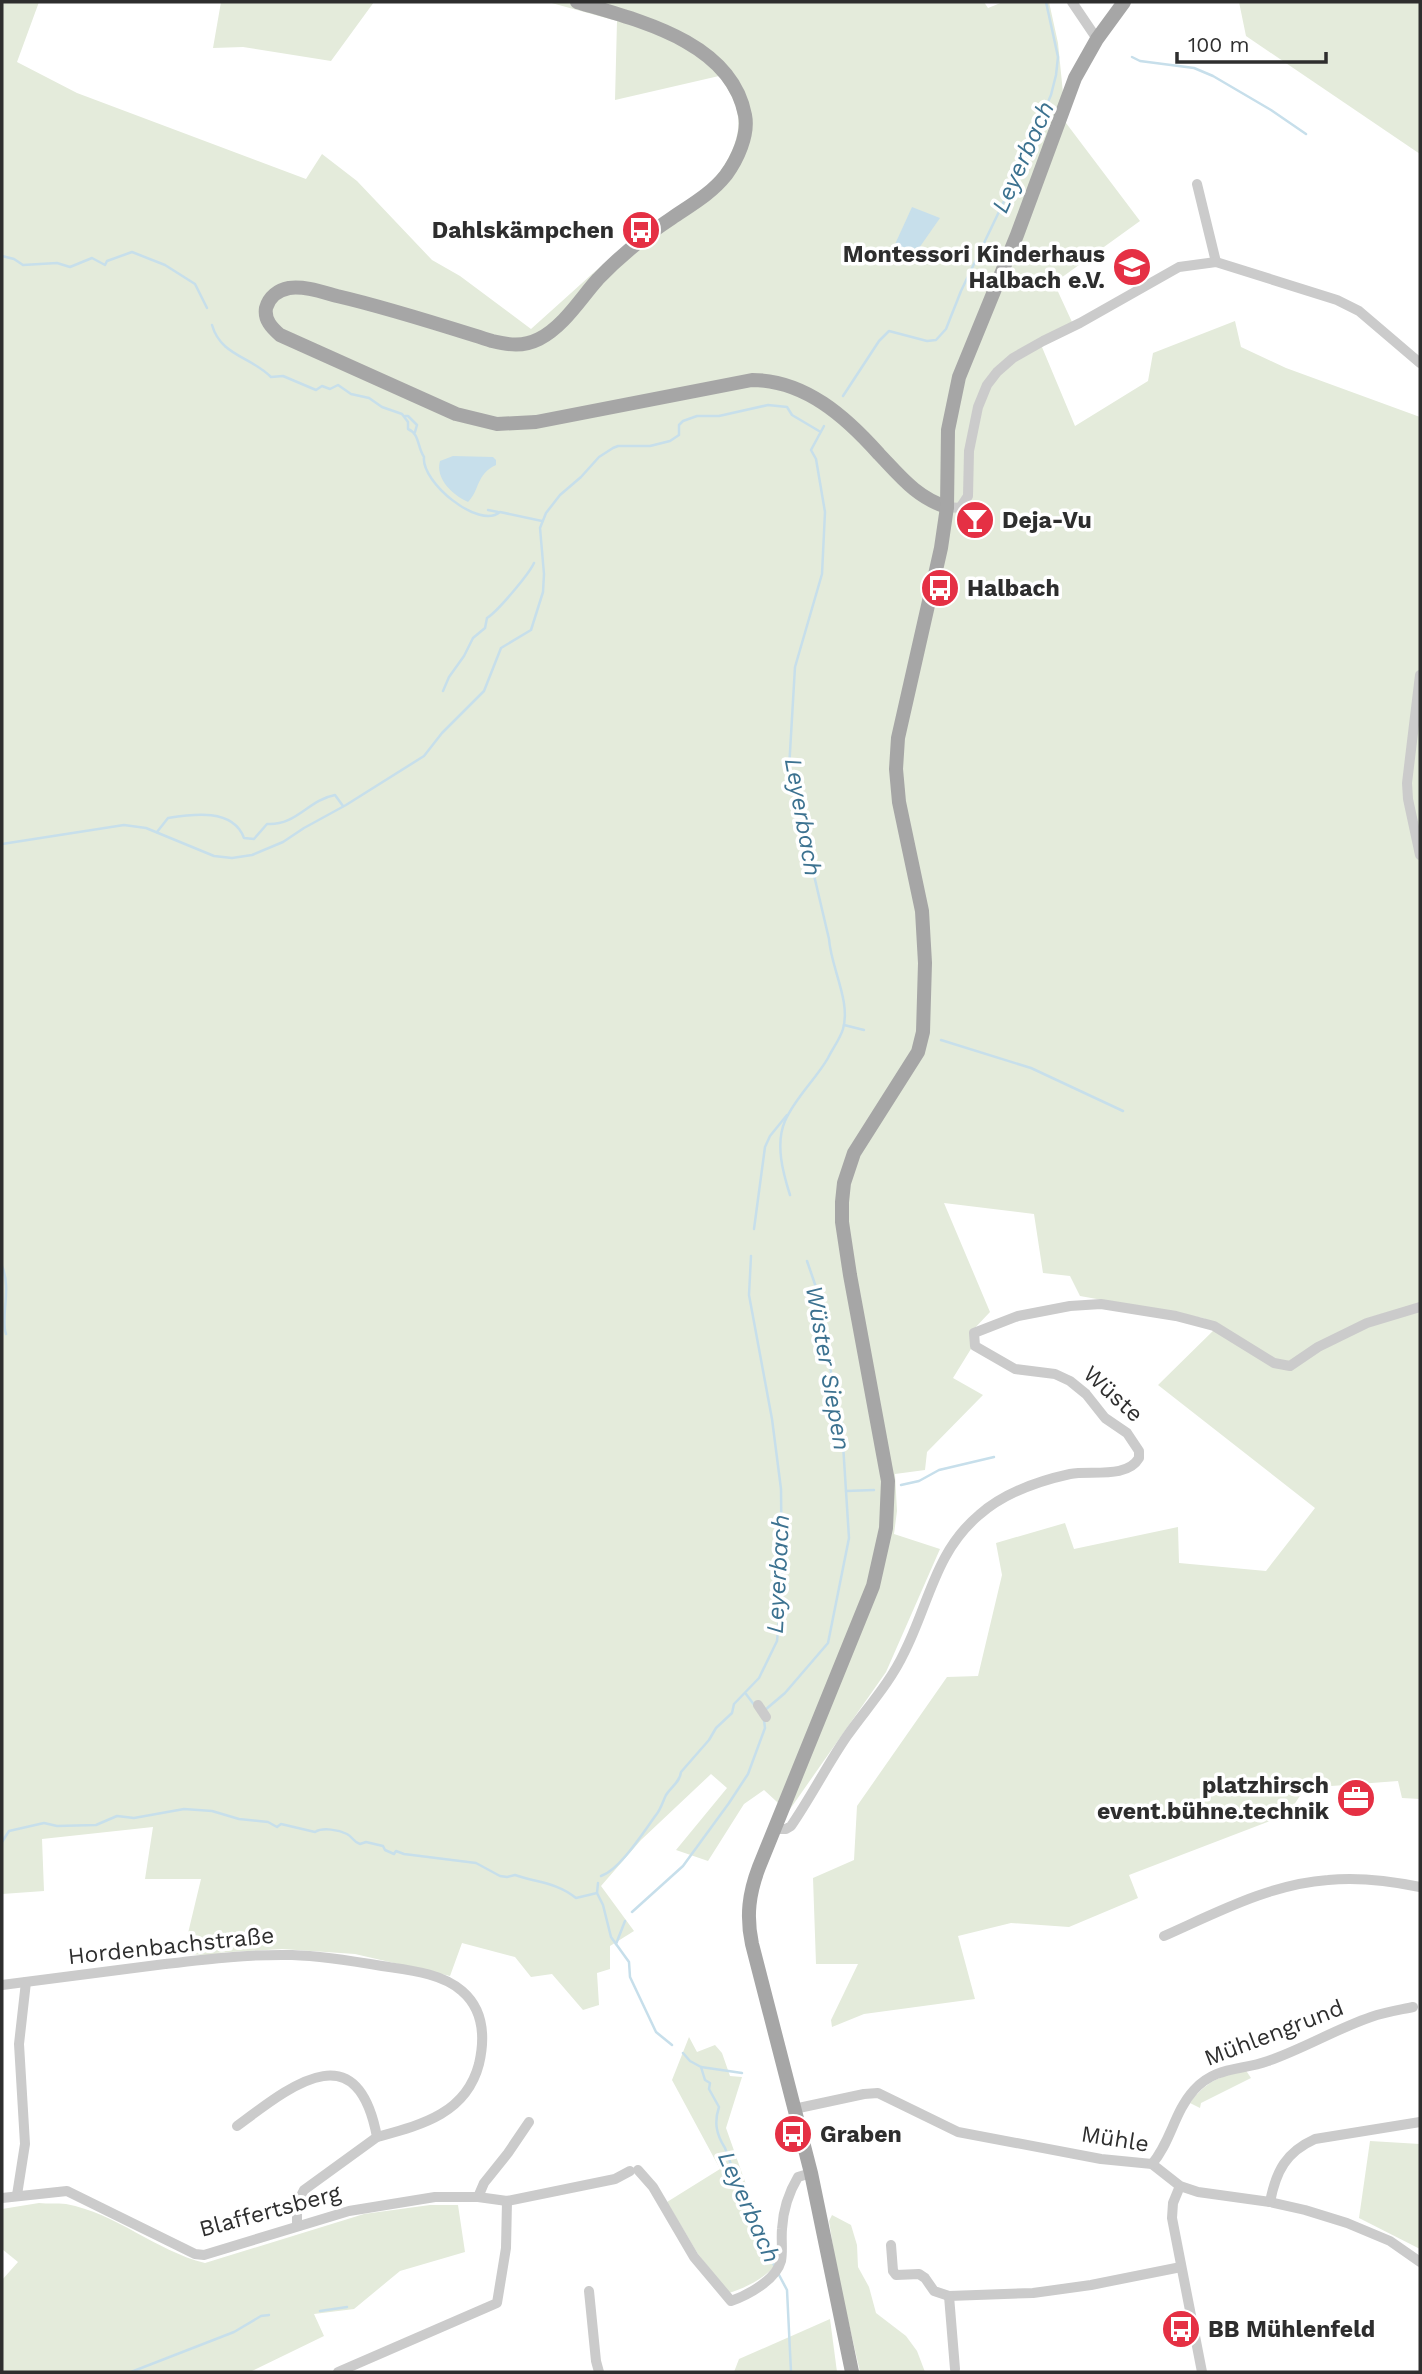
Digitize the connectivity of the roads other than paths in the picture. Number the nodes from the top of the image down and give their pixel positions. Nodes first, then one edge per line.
1 (577, 2) edge
2 (1072, 2) edge
3 (1124, 2) edge
4 (1097, 39) junction
5 (1197, 184) dead end
6 (1216, 262) junction
7 (1420, 363) edge
8 (947, 507) junction
9 (1420, 675) edge
10 (1420, 855) edge
11 (1420, 1307) edge
12 (758, 1705) dead end
13 (766, 1717) dead end
14 (775, 1829) junction
15 (1420, 1887) edge
16 (1164, 1936) dead end
17 (26, 1982) junction
18 (2, 1985) edge
19 (1413, 2007) dead end
20 (794, 2109) junction
21 (529, 2122) dead end
22 (1420, 2122) edge
23 (237, 2126) dead end
24 (377, 2137) junction
25 (1152, 2164) junction
26 (811, 2173) junction
27 (1180, 2186) junction
28 (18, 2195) junction
29 (478, 2197) junction
30 (2, 2198) edge
31 (507, 2201) junction
32 (1270, 2202) junction
33 (297, 2225) junction
34 (891, 2245) dead end
35 (1420, 2262) edge
36 (1181, 2267) junction
37 (589, 2291) dead end
38 (949, 2296) junction
39 (955, 2369) dead end
40 (338, 2372) edge
41 (599, 2372) edge
42 (852, 2372) edge
43 (1202, 2372) edge

1 - 8 main road
2 - 4 street
3 - 4 main road
4 - 8 main road
5 - 6 street
6 - 7 street
6 - 8 street
8 - 14 main road
9 - 10 street
11 - 14 street, Wüste
12 - 13 street
14 - 20 main road
15 - 16 street
17 - 18 street, Hordenbachstraße
17 - 24 street, Hordenbachstraße
17 - 28 street
19 - 25 street, Mühlengrund
20 - 25 street, Mühle
20 - 26 main road
21 - 29 street
22 - 32 street
23 - 24 street
24 - 33 street, Hordenbachstraße
25 - 27 street, Mühle
26 - 31 street, Blaffertsberg
26 - 42 main road
27 - 32 street, Mühle
27 - 36 street
28 - 30 street, Blaffertsberg
28 - 33 street, Blaffertsberg
29 - 31 street, Blaffertsberg
29 - 33 street, Blaffertsberg
31 - 40 street
32 - 35 street, Mühle
34 - 38 street
36 - 38 street
36 - 43 street
37 - 41 street
38 - 39 street

